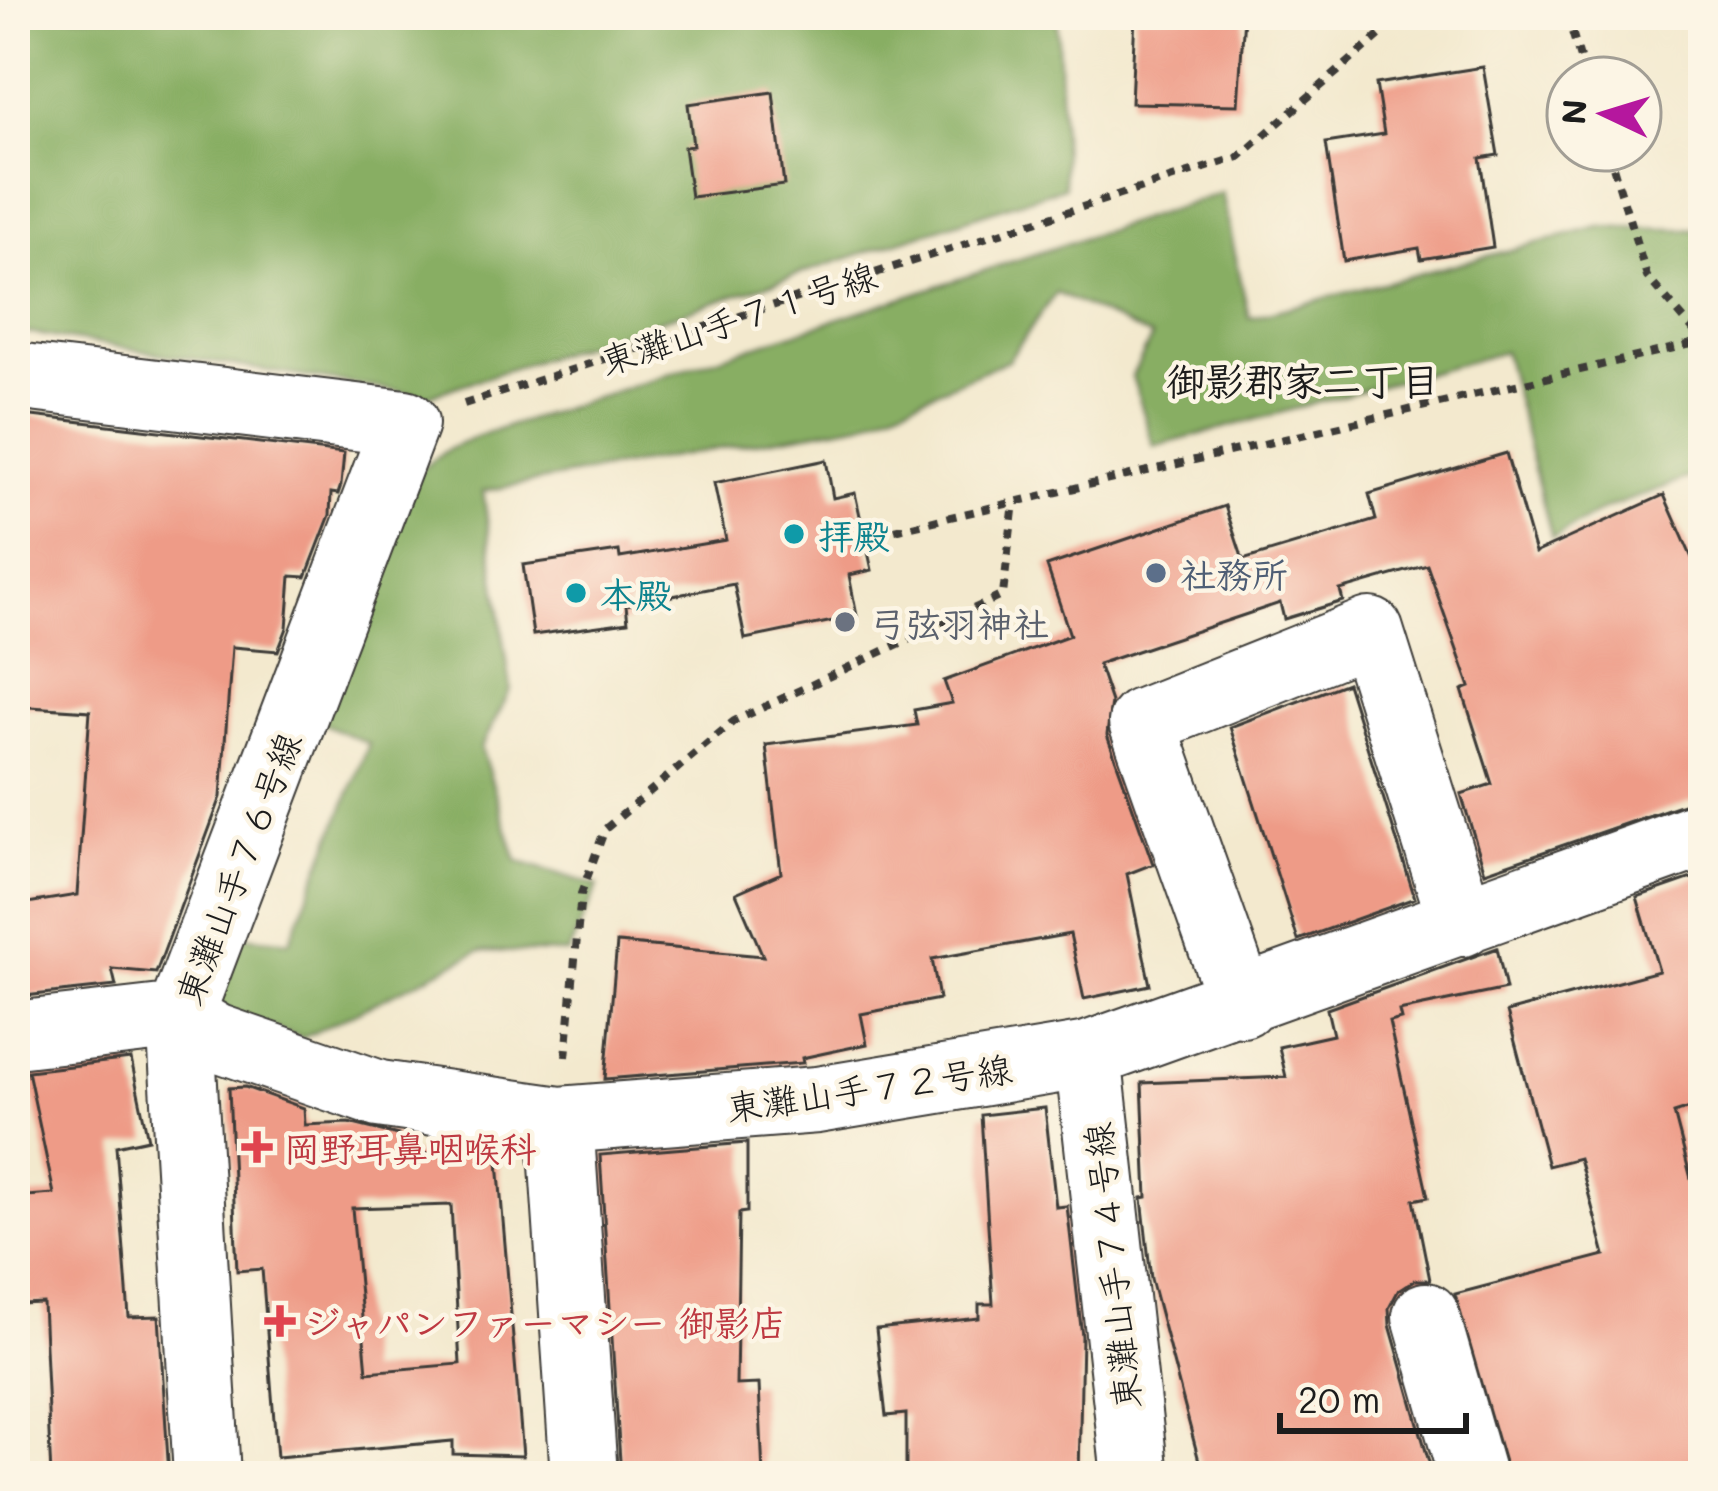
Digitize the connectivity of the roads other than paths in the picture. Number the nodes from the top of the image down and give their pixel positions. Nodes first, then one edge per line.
1 (15, 376) edge
2 (1703, 834) edge
3 (1462, 923) junction
4 (1242, 1004) junction
5 (180, 1016) junction
6 (15, 1035) edge
7 (1088, 1055) junction
8 (560, 1120) junction
9 (1426, 1316) dead end
10 (206, 1476) edge
11 (584, 1476) edge
12 (1135, 1476) edge
13 (1472, 1476) edge

1 - 5 street, 東灘山手７６号線
2 - 3 street, 東灘山手７２号線
3 - 4 street, 東灘山手７２号線
3 - 4 street
4 - 7 street, 東灘山手７２号線
5 - 6 street
5 - 8 street, 東灘山手７２号線
5 - 10 street, 東灘山手７６号線
7 - 8 street, 東灘山手７２号線
7 - 12 street, 東灘山手７４号線
8 - 11 street
9 - 13 street

